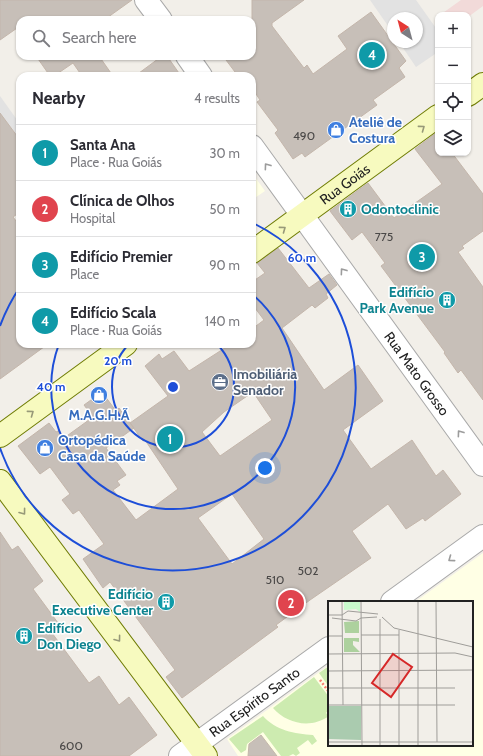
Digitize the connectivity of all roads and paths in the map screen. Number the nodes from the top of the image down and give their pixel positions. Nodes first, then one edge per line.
1 (146, 0) edge
2 (158, 16) edge
3 (190, 60) edge
4 (198, 72) edge
5 (483, 84) edge
6 (471, 93) edge
7 (435, 118) edge
8 (256, 152) edge
9 (302, 215) junction
10 (256, 249) edge
11 (121, 348) edge
12 (0, 436) edge
13 (483, 465) edge
14 (0, 481) edge
15 (483, 536) edge
16 (393, 601) edge
17 (328, 649) edge
18 (194, 752) edge

1 - 2 street
3 - 4 street
5 - 6 main road
9 -> 7 main road, Rua Goiás
9 -> 8 street, Rua Mato Grosso
10 -> 9 main road, Rua Goiás
13 -> 9 street, Rua Mato Grosso
12 -> 11 main road
14 -> 18 main road
15 -> 16 street
17 - 18 street, Rua Espírito Santo

